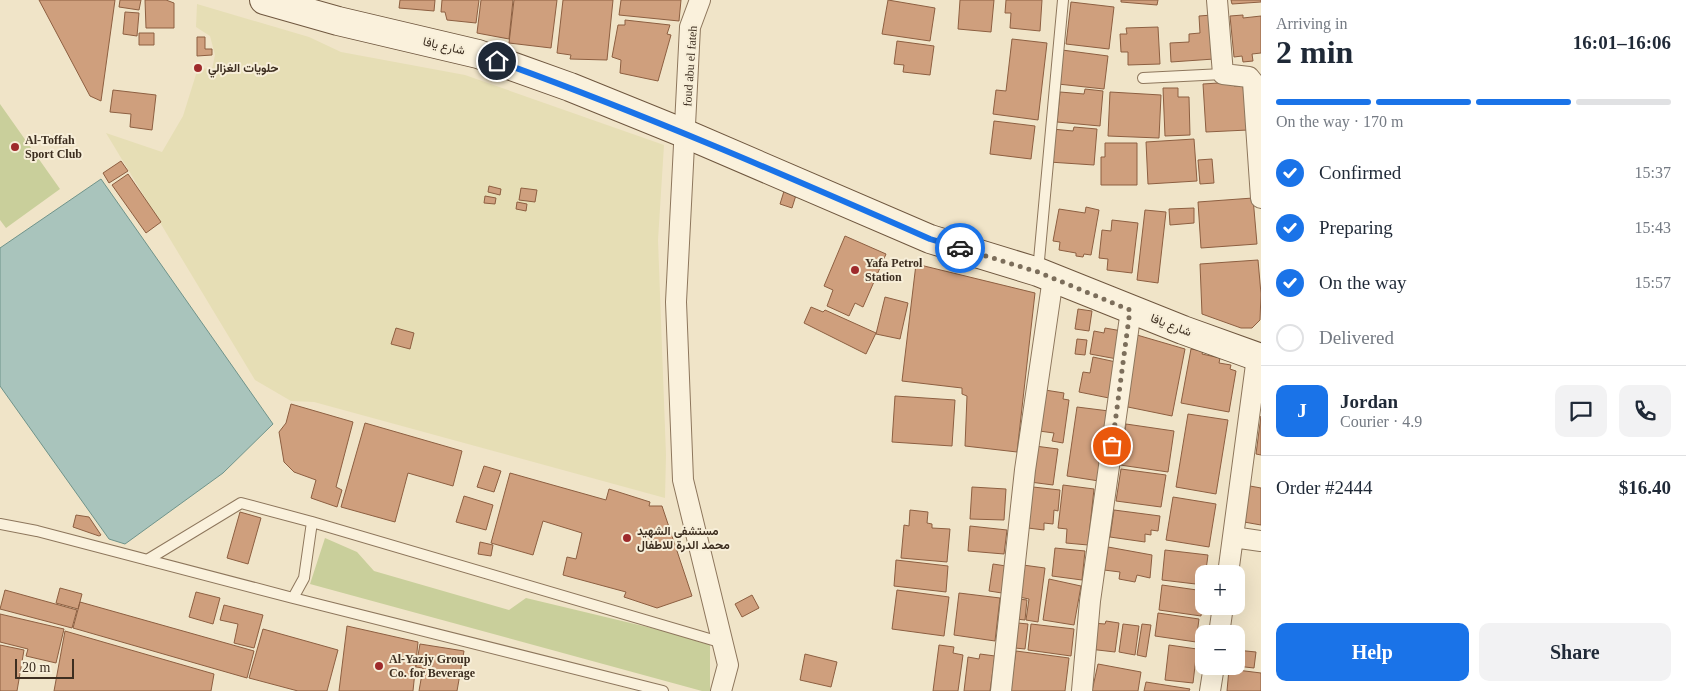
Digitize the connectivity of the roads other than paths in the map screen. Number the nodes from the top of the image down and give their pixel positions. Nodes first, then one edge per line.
1 (264, 0) edge
2 (700, 0) edge
3 (1063, 0) edge
4 (1218, 0) edge
5 (1222, 74) junction
6 (1143, 78) dead end
7 (686, 134) junction
8 (1261, 198) edge
9 (1045, 275) junction
10 (1130, 310) junction
11 (1259, 357) edge
12 (312, 522) junction
13 (0, 524) edge
14 (1233, 537) junction
15 (1261, 541) edge
16 (147, 560) junction
17 (1229, 565) edge
18 (293, 598) junction
19 (723, 642) junction
20 (1213, 675) edge
21 (724, 690) edge
22 (663, 691) edge
23 (1000, 691) edge
24 (1082, 691) edge
25 (1210, 691) edge

1 - 7 street, شارع يافا
2 - 7 street, foud abu el fateh
3 - 9 lane
4 - 5 street
5 - 6 lane
5 - 8 street
7 - 9 street, شارع يافا
7 - 19 street, foud abu el fateh
9 - 10 street, شارع يافا
9 - 23 street
10 - 11 street, شارع يافا
10 - 24 street
11 - 14 street
12 - 16 lane
12 - 18 lane
12 - 19 lane
13 - 16 lane
14 - 15 street
14 - 17 street
16 - 18 lane
18 - 22 lane
19 - 21 street, foud abu el fateh
20 - 25 street

